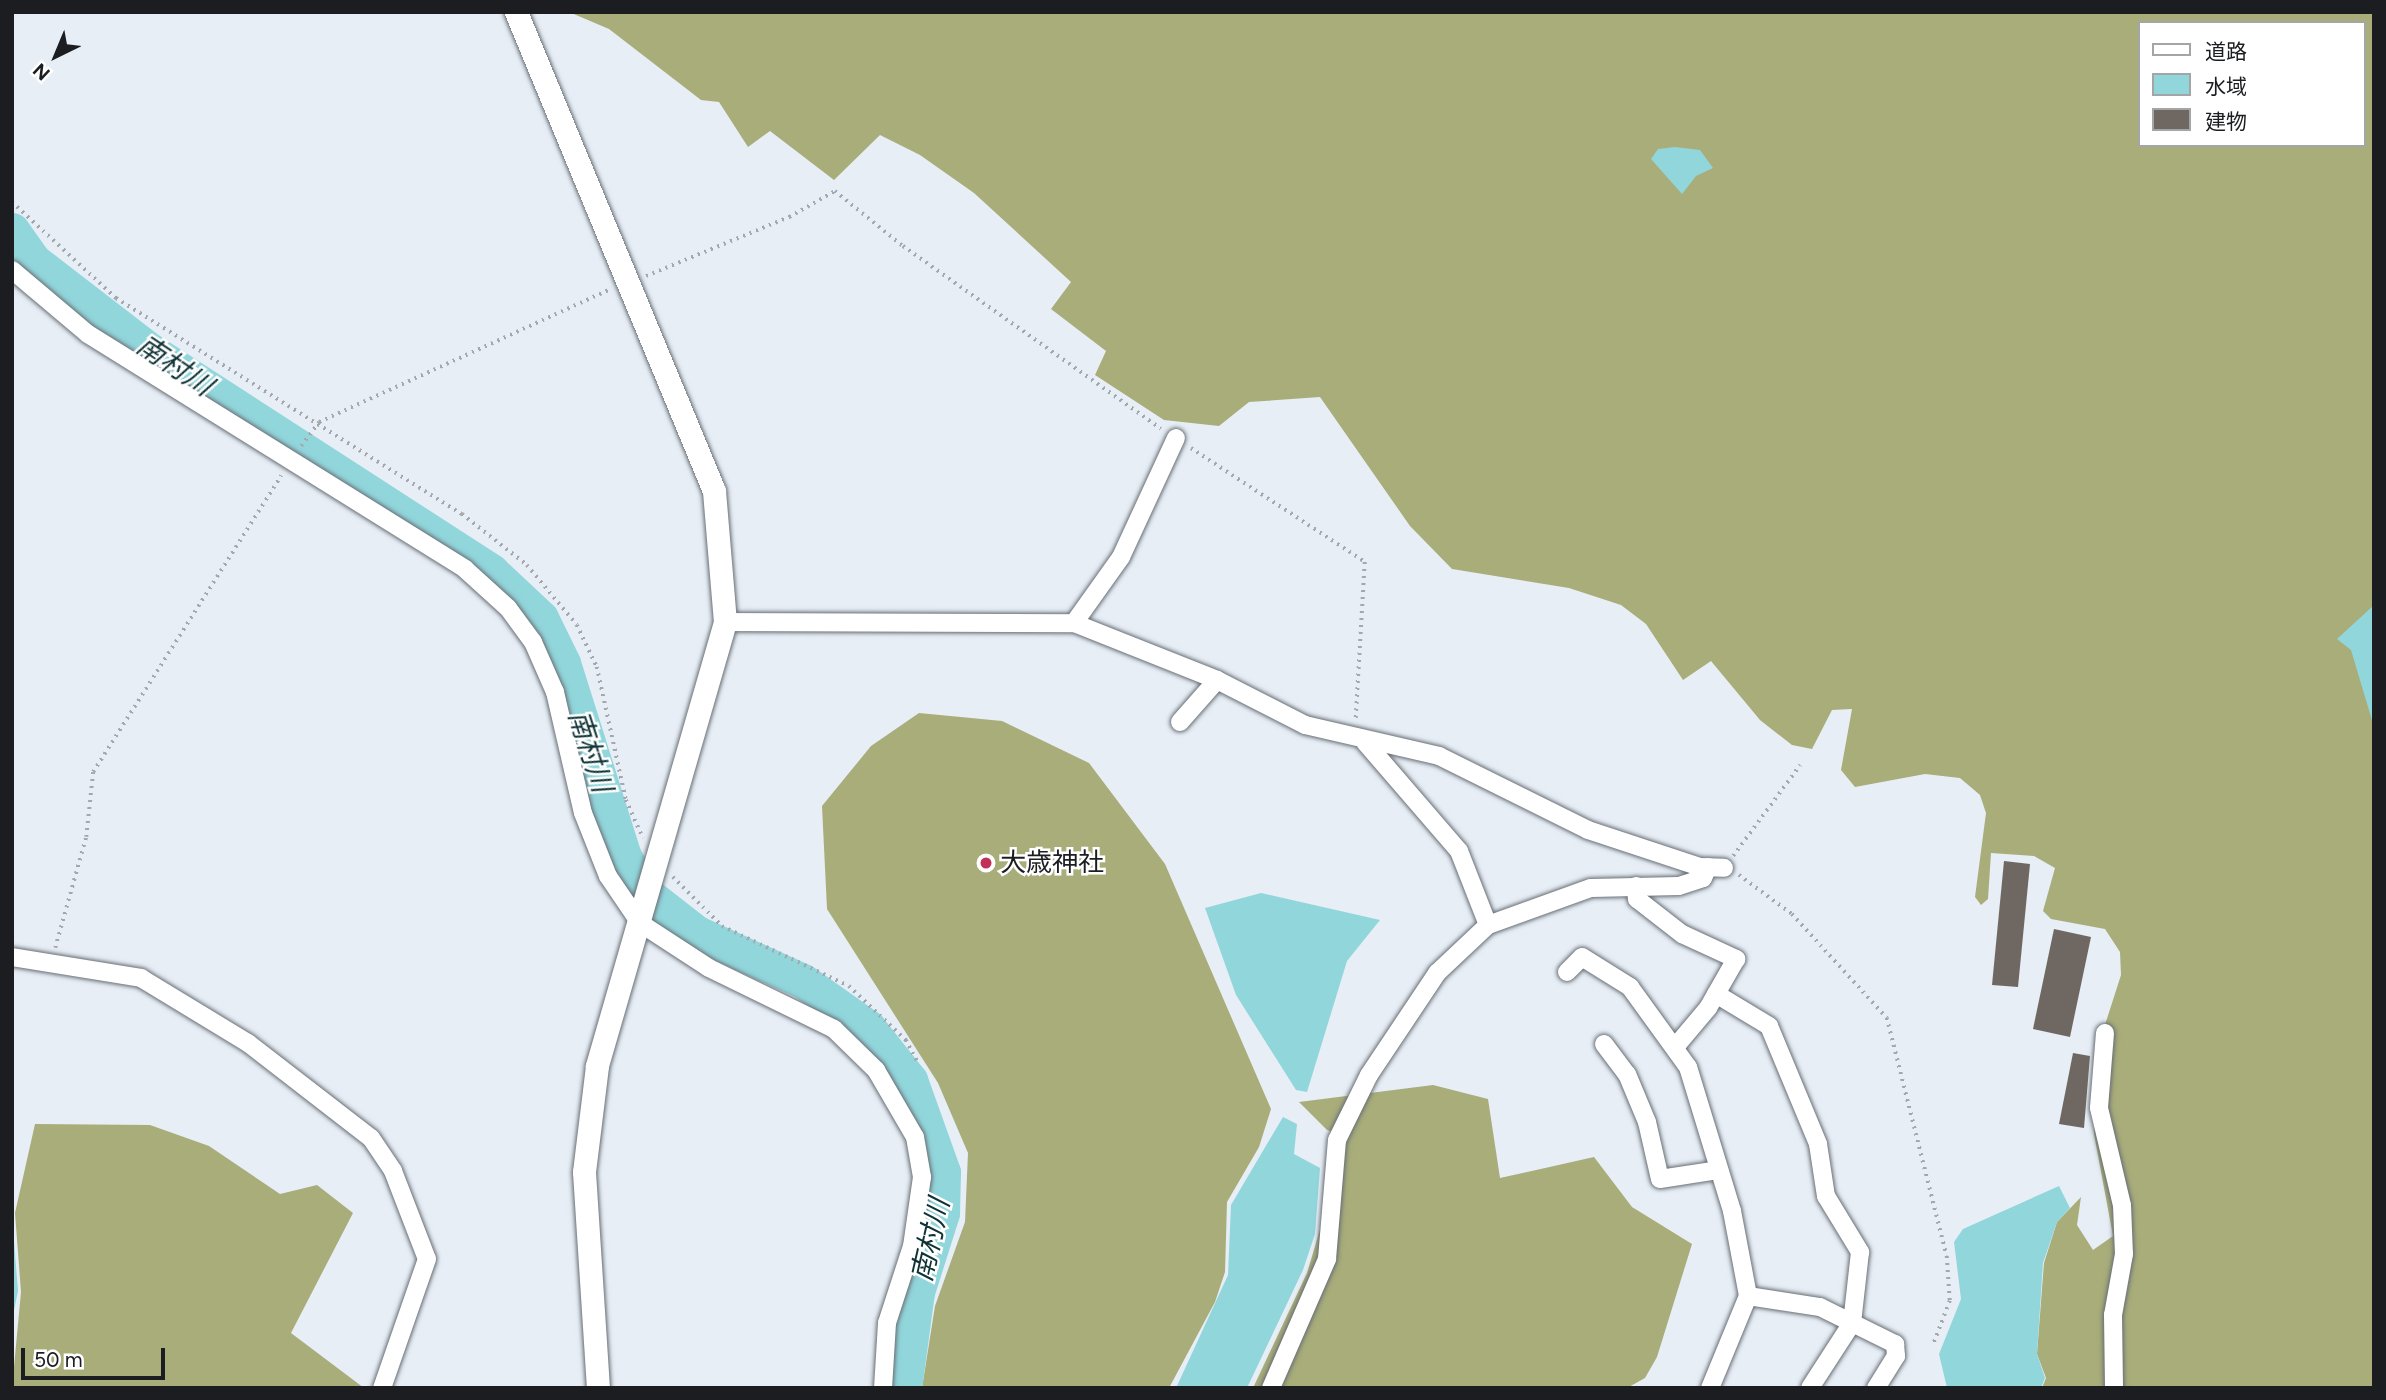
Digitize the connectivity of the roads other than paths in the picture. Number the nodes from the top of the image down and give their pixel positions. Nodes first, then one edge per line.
1 (516, 12) edge
2 (12, 270) edge
3 (1176, 438) road end
4 (724, 622) junction
5 (1074, 623) junction
6 (1217, 680) junction
7 (1180, 722) dead end
8 (1356, 734) junction
9 (1636, 886) junction
10 (640, 923) junction
11 (1488, 925) junction
12 (12, 957) edge
13 (1567, 972) dead end
14 (1716, 994) junction
15 (2105, 1033) dead end
16 (1604, 1044) dead end
17 (1676, 1045) junction
18 (1719, 1170) junction
19 (1748, 1296) junction
20 (1852, 1323) junction
21 (382, 1388) edge
22 (598, 1388) edge
23 (883, 1388) edge
24 (1271, 1388) edge
25 (1710, 1388) edge
26 (1810, 1388) edge
27 (1876, 1388) edge
28 (2114, 1388) edge

1 - 4 street
2 - 10 street
3 - 5 street
4 - 5 street
4 - 10 street
5 - 6 street
6 - 7 street
6 - 8 street
8 - 9 street
8 - 11 street
9 - 11 street
9 - 14 street
10 - 22 street
10 - 23 street
11 - 24 street
12 - 21 street
13 - 17 street
14 - 17 street
14 - 20 street
15 - 28 street
16 - 18 street
17 - 18 street
18 - 19 street
19 - 20 street
19 - 25 street
20 - 26 street
20 - 27 street

